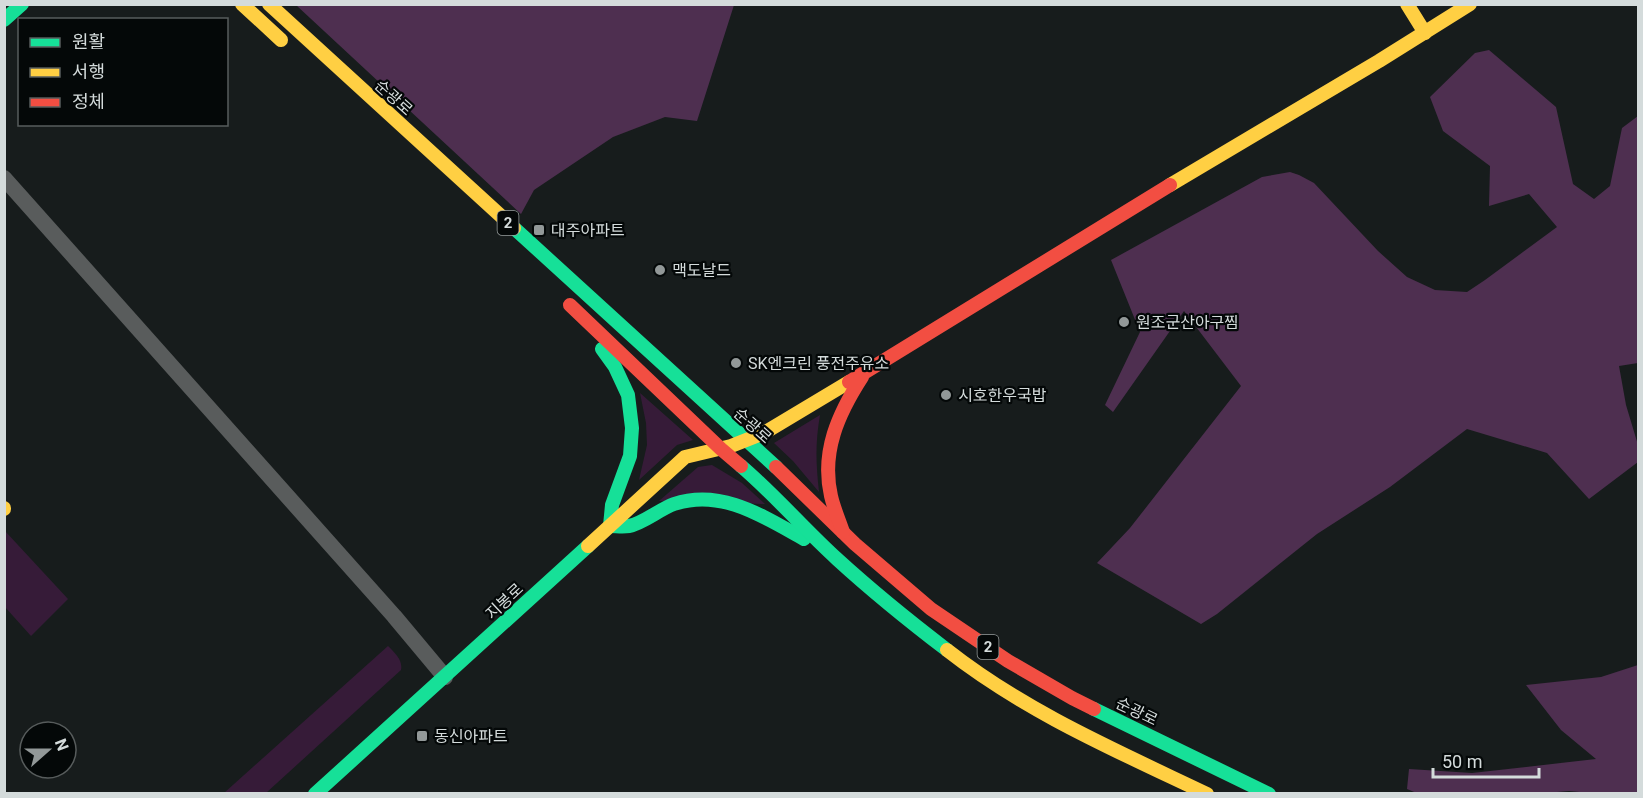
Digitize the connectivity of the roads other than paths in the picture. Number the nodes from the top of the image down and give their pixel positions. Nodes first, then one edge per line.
1 (22, 4) edge
2 (242, 4) edge
3 (269, 4) edge
4 (1407, 4) edge
5 (1470, 4) edge
6 (4, 20) edge
7 (1425, 33) junction
8 (294, 52) dead end
9 (4, 178) edge
10 (561, 297) dead end
11 (587, 321) junction
12 (867, 371) junction
13 (746, 441) junction
14 (721, 449) junction
15 (610, 526) junction
16 (843, 532) junction
17 (836, 558) junction
18 (445, 678) junction
19 (315, 794) edge
20 (1207, 794) edge
21 (1269, 794) edge

1 - 6 main road
2 - 8 main road
3 - 13 main road, 순광로 / 2
4 - 7 main road
5 - 7 main road, 지봉로
7 - 12 main road, 지봉로
9 - 18 street
10 - 11 main road, 2
11 - 14 main road, 2
11 - 15 main road
12 - 13 main road, 지봉로
12 - 16 main road
13 - 14 main road, 지봉로
13 - 16 main road, 순광로 / 2
14 - 15 main road, 지봉로
14 - 17 main road, 2
15 - 17 main road
15 - 18 main road, 지봉로
16 - 21 main road, 순광로 / 2
17 - 20 main road, 2
18 - 19 main road, 지봉로

